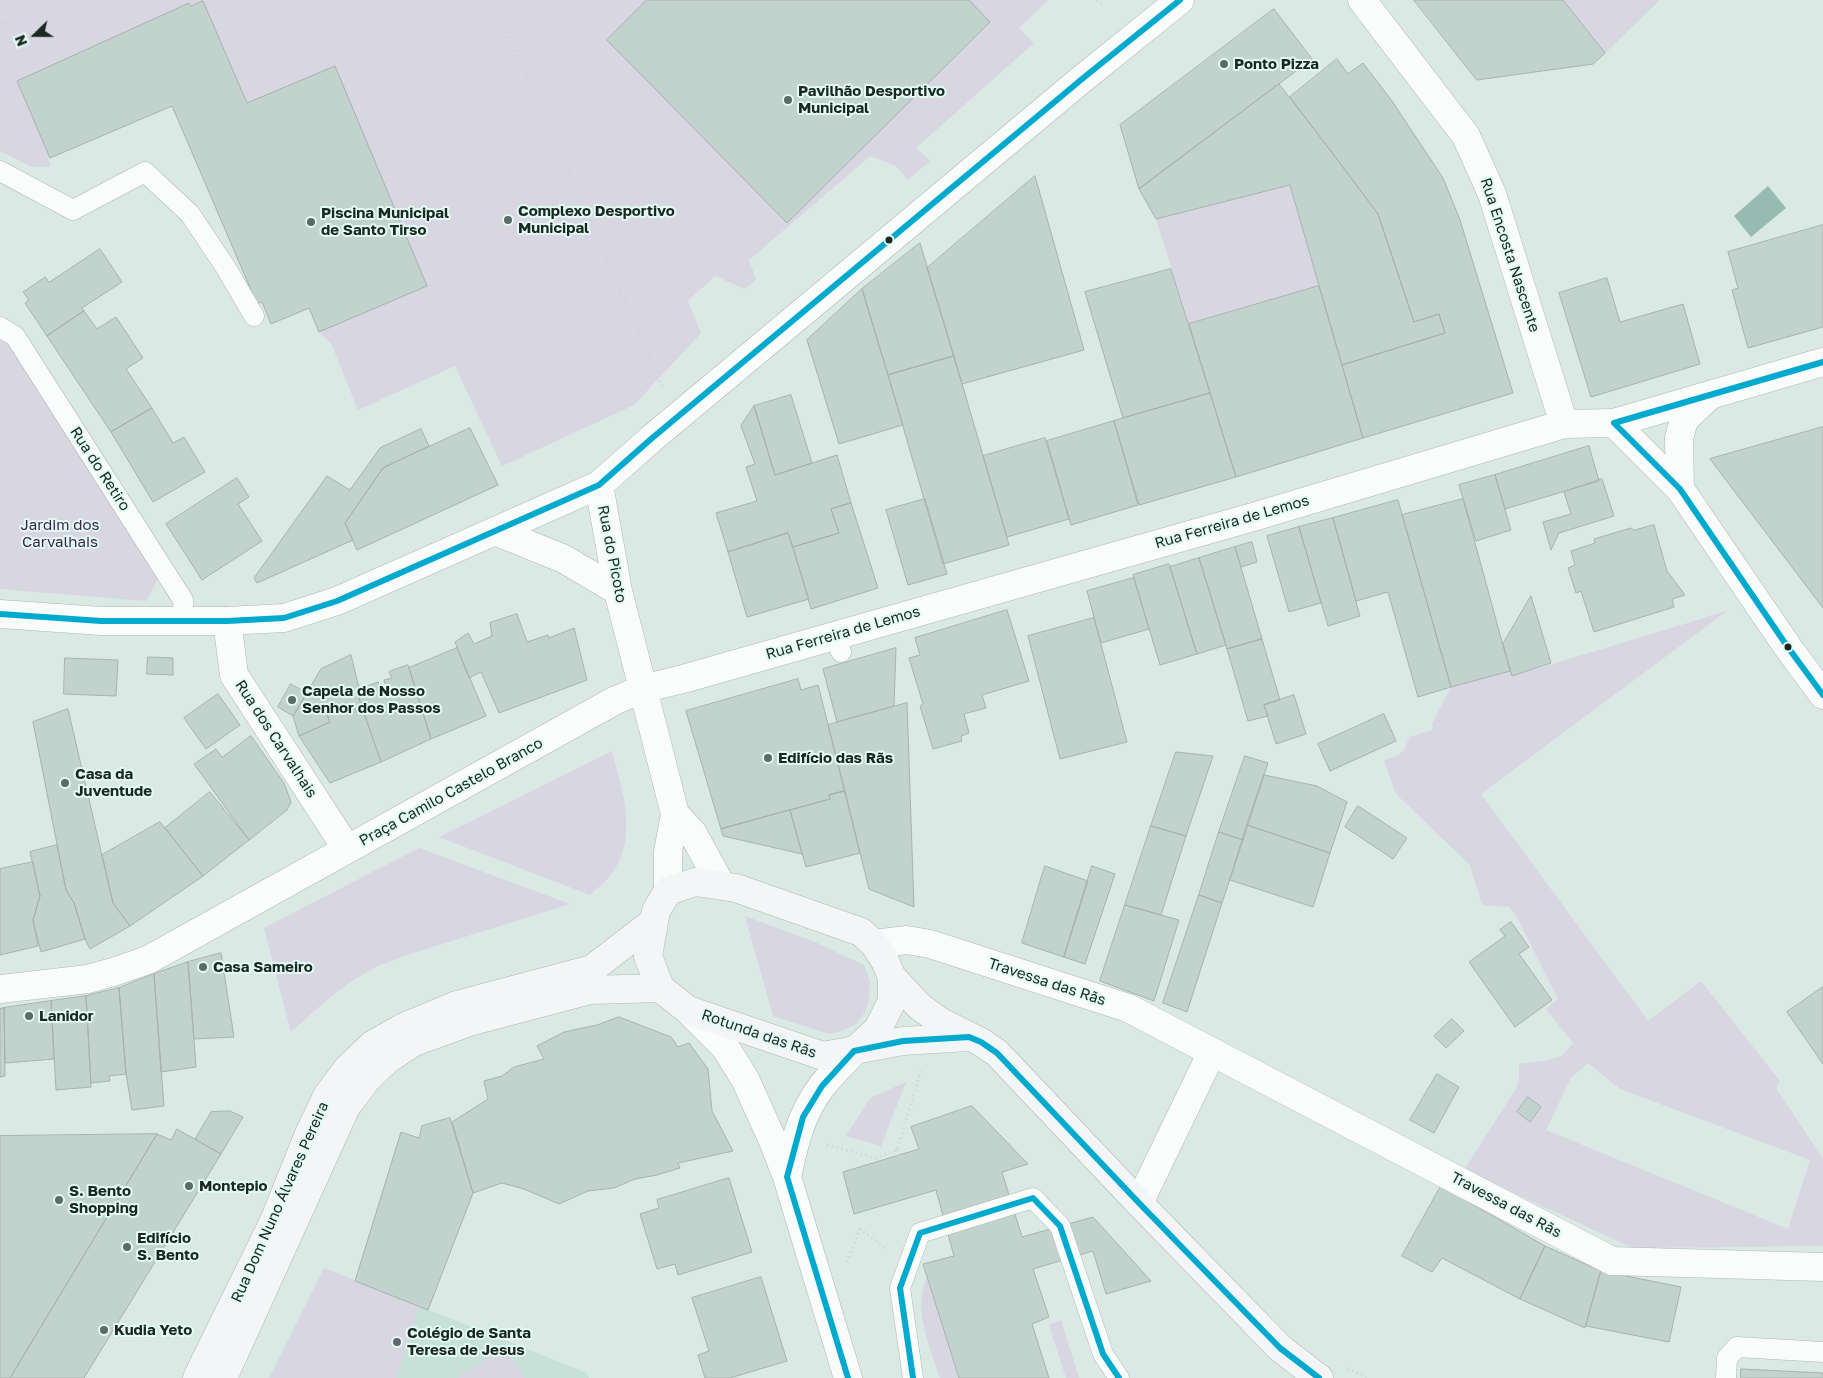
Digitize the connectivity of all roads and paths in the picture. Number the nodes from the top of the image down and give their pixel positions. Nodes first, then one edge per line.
1 (122, 0) edge
2 (494, 0) edge
3 (518, 0) edge
4 (1097, 0) edge
5 (1180, 0) edge
6 (1362, 0) edge
7 (1102, 5) dead end
8 (556, 21) dead end
9 (0, 22) edge
10 (28, 39) junction
11 (0, 45) edge
12 (0, 171) edge
13 (254, 316) dead end
14 (0, 327) edge
15 (1823, 362) edge
16 (664, 392) dead end
17 (1711, 394) junction
18 (1614, 422) junction
19 (1564, 424) junction
20 (599, 484) junction
21 (1680, 489) junction
22 (495, 531) junction
23 (618, 591) junction
24 (0, 614) edge
25 (184, 621) junction
26 (227, 621) junction
27 (642, 689) junction
28 (1823, 695) edge
29 (675, 814) junction
30 (347, 849) junction
31 (722, 884) junction
32 (668, 891) junction
33 (653, 922) junction
34 (874, 944) junction
35 (892, 977) junction
36 (660, 988) junction
37 (0, 989) edge
38 (688, 1010) junction
39 (969, 1037) junction
40 (854, 1051) junction
41 (1212, 1052) junction
42 (922, 1069) dead end
43 (821, 1143) dead end
44 (898, 1150) junction
45 (899, 1156) dead end
46 (787, 1176) junction
47 (1139, 1203) junction
48 (887, 1250) dead end
49 (846, 1265) dead end
50 (1823, 1267) edge
51 (1823, 1352) edge
52 (197, 1378) edge
53 (223, 1378) edge
54 (848, 1378) edge
55 (913, 1378) edge
56 (1119, 1378) edge
57 (1319, 1378) edge
58 (1726, 1378) edge

1 - 10 path
2 - 16 path
3 - 8 path
4 - 7 path
5 - 20 street, Rua do Picoto
6 - 19 street, Rua Encosta Nascente
9 - 10 path
10 - 11 path
12 - 13 lane
14 - 25 lane, Rua do Retiro
15 - 17 street, Rua Ferreira de Lemos
17 - 18 street, Rua Ferreira de Lemos
17 - 21 street
18 - 19 street, Rua Ferreira de Lemos
18 - 21 street
19 - 27 street, Rua Ferreira de Lemos
20 - 22 street
20 - 23 street, Rua do Picoto
21 - 28 street
22 - 23 street
22 - 26 street
23 - 27 street, Rua do Picoto
24 - 25 street
25 - 26 street
26 - 30 street, Rua dos Carvalhais
27 - 29 street
27 - 30 street, Praça Camilo Castelo Branco
29 - 31 street
29 - 32 street
30 - 37 street, Praça Camilo Castelo Branco
31 - 32 main road
31 - 34 main road
32 - 33 main road
33 - 36 main road
33 - 52 main road, Rua Dom Nuno Álvares Pereira
34 - 35 main road
34 - 41 street, Travessa das Rãs
35 - 39 main road
35 - 40 main road
36 - 38 main road, Rotunda das Rãs
36 - 53 main road, Rua Dom Nuno Álvares Pereira
38 - 40 main road, Rotunda das Rãs
38 - 46 street
39 - 40 main road, Rotunda das Rãs
39 - 47 main road
40 - 46 street
41 - 47 street
41 - 50 street, Travessa das Rãs
42 - 44 path
43 - 44 path
44 - 45 path
46 - 54 street
47 - 57 main road
48 - 49 path
51 - 58 lane
55 - 56 lane

